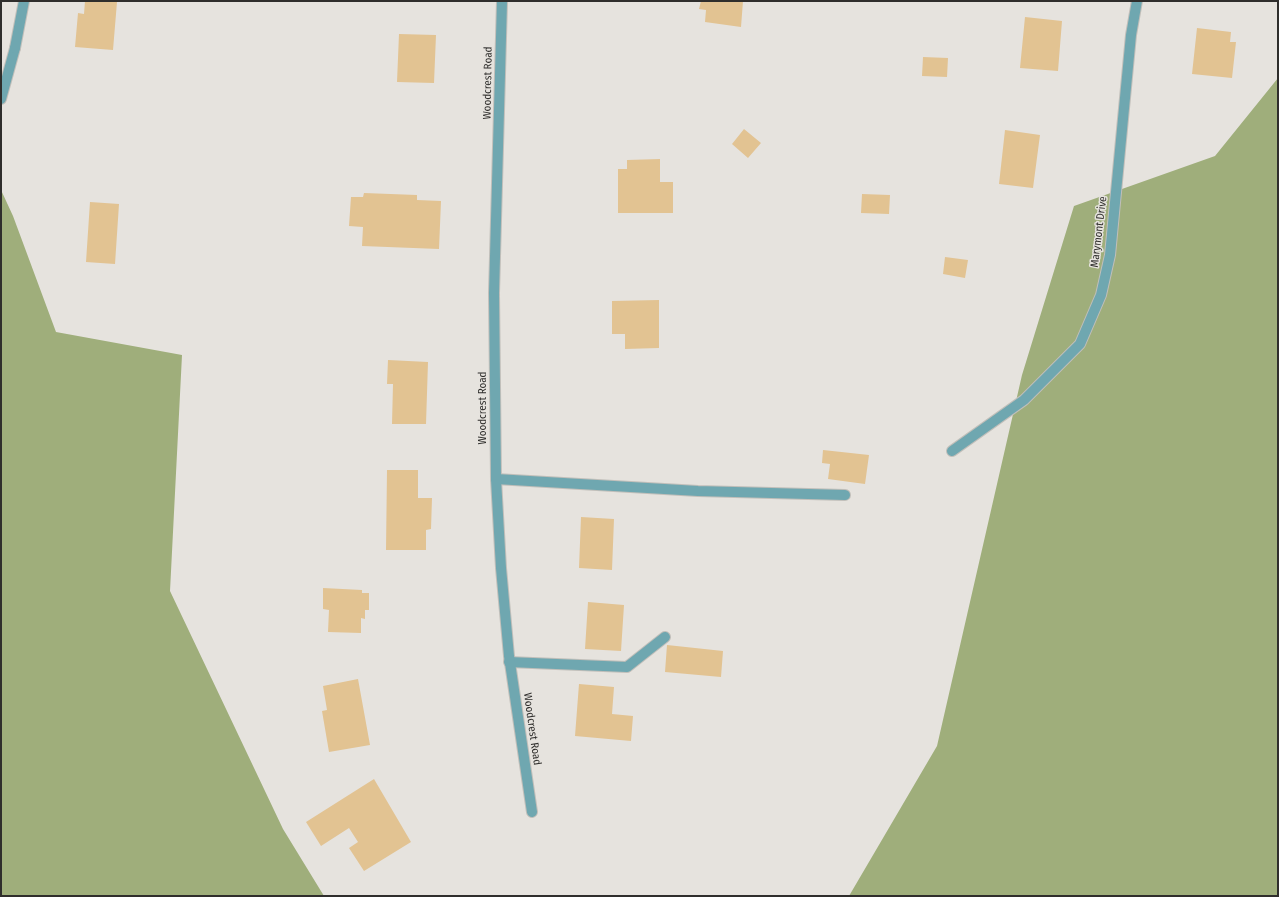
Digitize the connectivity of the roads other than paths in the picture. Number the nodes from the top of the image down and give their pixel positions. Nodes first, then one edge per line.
1 (24, 1) edge
2 (502, 1) edge
3 (1137, 1) edge
4 (1, 99) edge
5 (952, 451) dead end
6 (496, 479) junction
7 (845, 495) dead end
8 (665, 637) dead end
9 (510, 662) junction
10 (532, 812) dead end

1 - 4 street
2 - 6 street, Woodcrest Road
3 - 5 street, Marymont Drive
6 - 7 street
6 - 9 street, Woodcrest Road
8 - 9 street
9 - 10 street, Woodcrest Road

